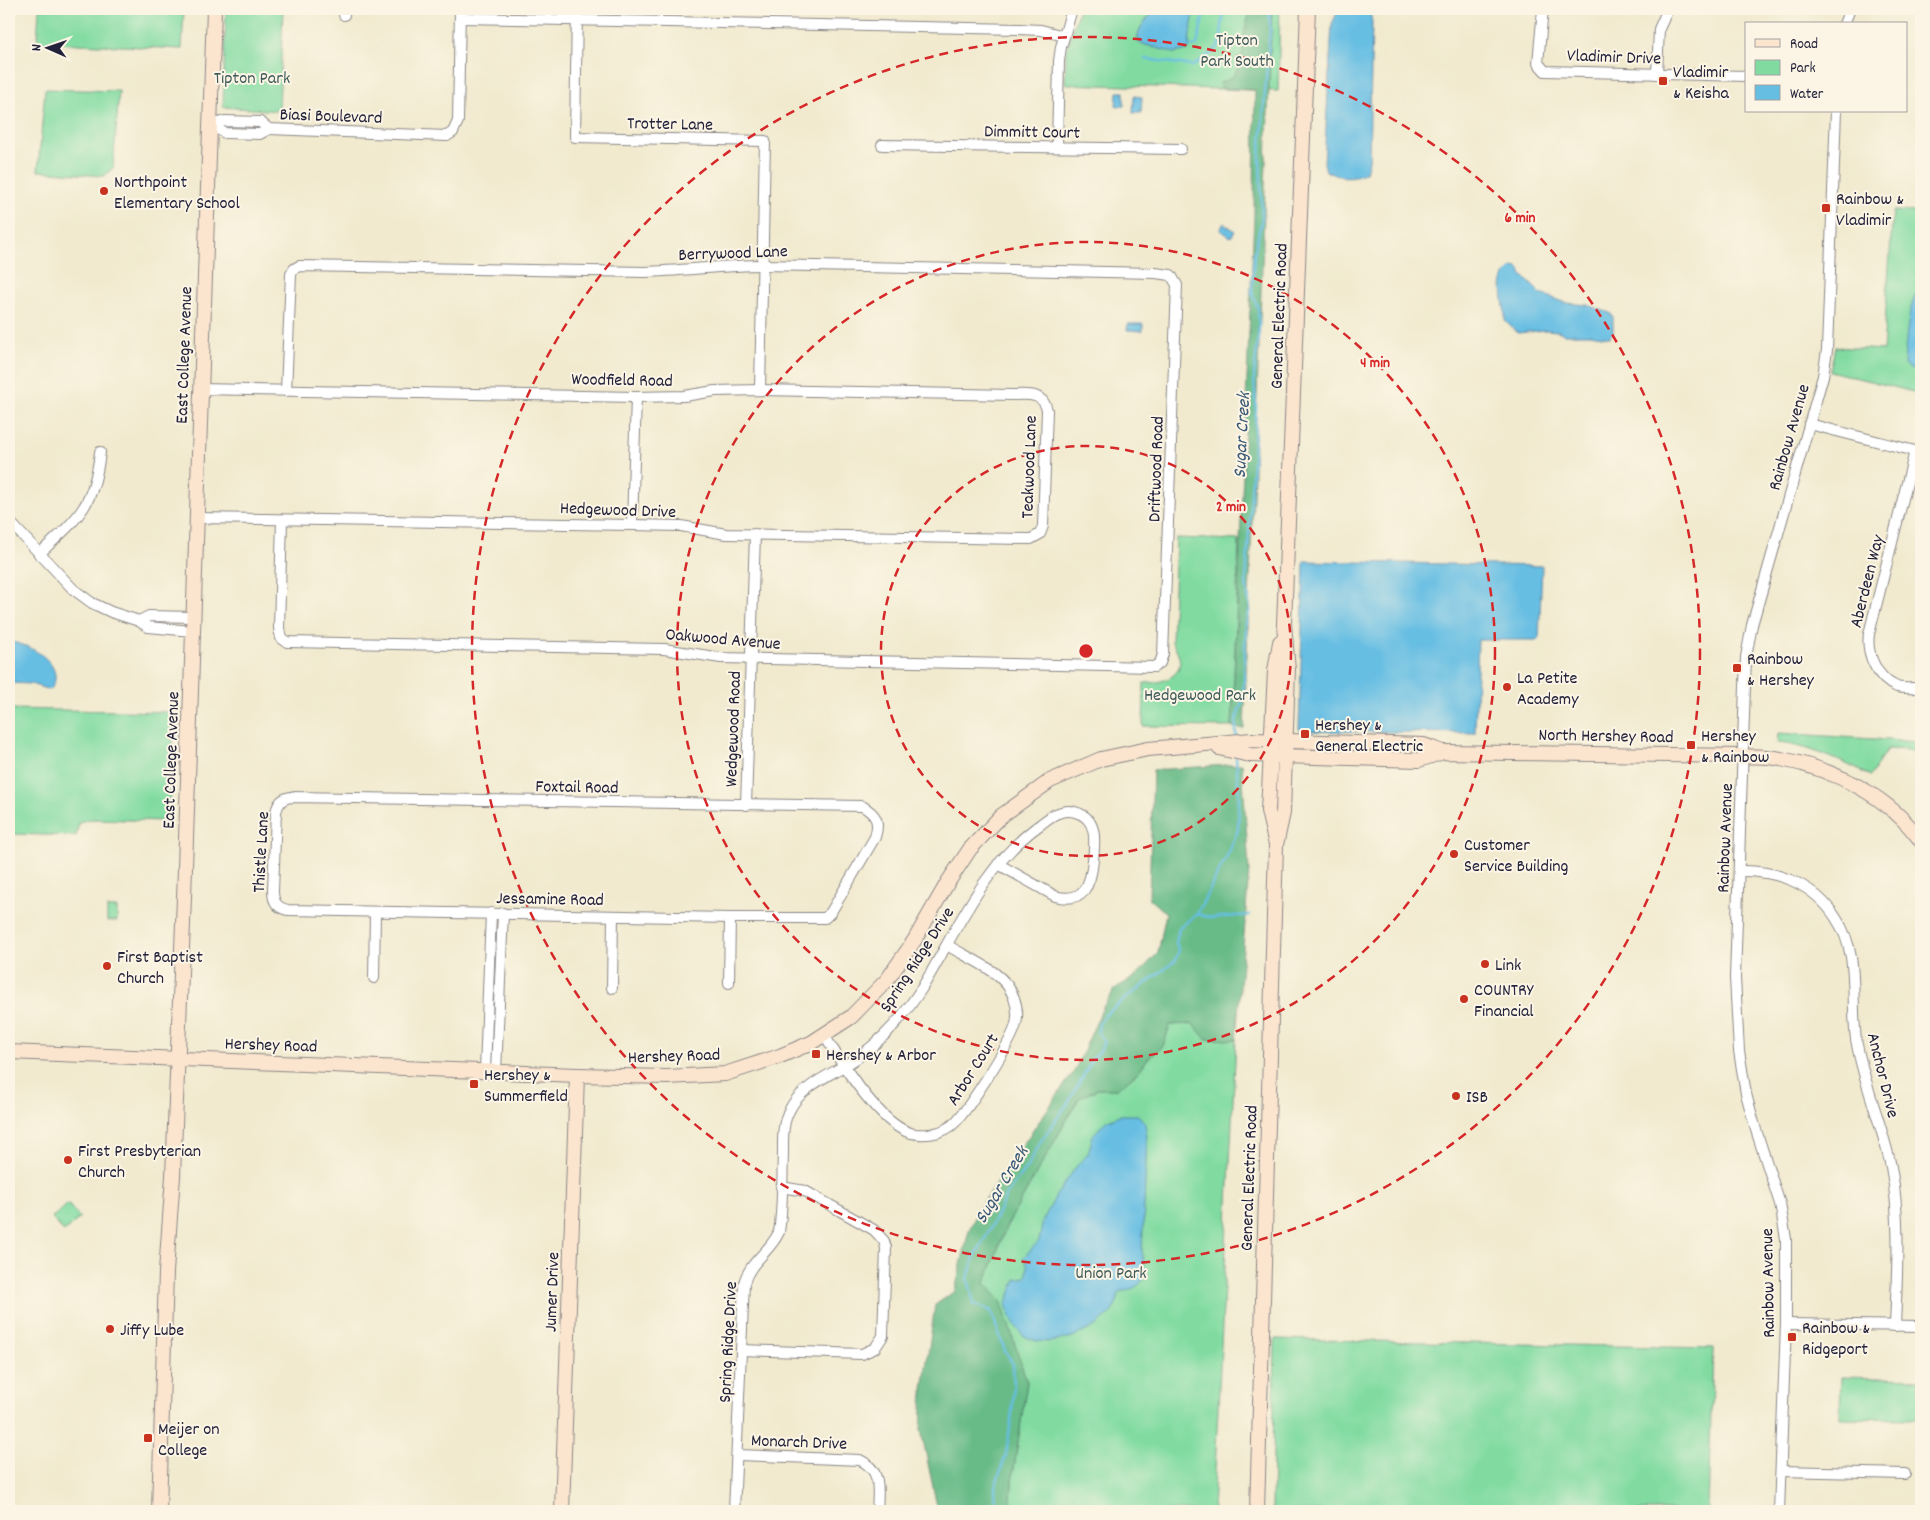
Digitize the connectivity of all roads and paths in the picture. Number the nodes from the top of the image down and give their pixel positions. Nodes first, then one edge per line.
1 (214, 9) edge
2 (577, 9) edge
3 (1072, 9) edge
4 (1308, 9) edge
5 (1543, 9) edge
6 (1850, 9) edge
7 (1666, 11) dead end
8 (460, 13) edge
9 (577, 20) junction
10 (1845, 22) edge
11 (1064, 36) junction
12 (1656, 74) junction
13 (1745, 76) edge
14 (1836, 112) edge
15 (210, 125) junction
16 (882, 145) dead end
17 (1057, 147) junction
18 (1181, 149) dead end
19 (763, 265) junction
20 (1174, 277) joint
21 (200, 389) junction
22 (760, 390) junction
23 (286, 391) junction
24 (636, 397) junction
25 (1042, 398) joint
26 (1809, 424) junction
27 (1918, 451) edge
28 (100, 452) dead end
29 (196, 518) junction
30 (282, 520) junction
31 (9, 521) edge
32 (632, 525) junction
33 (755, 534) junction
34 (1037, 536) joint
35 (39, 554) junction
36 (192, 624) junction
37 (1284, 624) junction
38 (751, 659) junction
39 (1160, 663) joint
40 (1921, 688) edge
41 (1270, 740) junction
42 (1285, 741) junction
43 (1209, 745) junction
44 (1443, 752) junction
45 (1270, 756) junction
46 (1285, 756) junction
47 (1743, 756) junction
48 (282, 800) joint
49 (746, 805) junction
50 (1921, 841) edge
51 (1276, 846) junction
52 (998, 864) junction
53 (1739, 871) junction
54 (277, 905) joint
55 (375, 912) junction
56 (491, 913) junction
57 (503, 914) junction
58 (613, 916) junction
59 (730, 918) junction
60 (825, 918) joint
61 (946, 945) junction
62 (374, 978) dead end
63 (729, 983) dead end
64 (612, 988) dead end
65 (488, 1003) junction
66 (499, 1004) junction
67 (824, 1035) junction
68 (9, 1052) edge
69 (178, 1059) junction
70 (844, 1067) junction
71 (490, 1072) junction
72 (577, 1075) junction
73 (781, 1187) junction
74 (1786, 1324) junction
75 (1895, 1326) junction
76 (1921, 1326) edge
77 (741, 1350) junction
78 (738, 1455) junction
79 (1781, 1471) junction
80 (1906, 1474) dead end
81 (159, 1511) edge
82 (562, 1511) edge
83 (734, 1511) edge
84 (877, 1511) edge
85 (1257, 1511) edge
86 (1779, 1511) edge

1 - 15 main road, East College Avenue
2 - 9 street
3 - 11 street
4 - 37 main road, General Electric Road
5 - 12 street, Vladimir Drive
6 - 10 street
7 - 12 street
8 - 9 street
8 - 15 street, Biasi Boulevard
9 - 11 street
9 - 19 street, Trotter Lane
11 - 17 street
12 - 13 street, Vladimir Drive
14 - 26 street, Rainbow Avenue
15 - 21 main road, East College Avenue
16 - 17 street, Dimmitt Court
17 - 18 street, Dimmitt Court
19 - 20 street, Berrywood Lane
19 - 22 street
19 - 23 street, Berrywood Lane
20 - 39 street, Driftwood Road
21 - 23 street, Woodfield Road
21 - 29 main road, East College Avenue
22 - 24 street, Woodfield Road
22 - 25 street, Woodfield Road
23 - 24 street, Woodfield Road
24 - 32 street
25 - 34 street, Teakwood Lane
26 - 27 street
26 - 47 street, Rainbow Avenue
27 - 40 street, Aberdeen Way
28 - 35 street
29 - 30 street, Hedgewood Drive
29 - 36 main road, East College Avenue
30 - 32 street, Hedgewood Drive
30 - 38 street, Oakwood Avenue
31 - 35 street
32 - 33 street, Hedgewood Drive
33 - 34 street, Hedgewood Drive
33 - 38 street, Wedgewood Road
35 - 36 street
36 - 69 main road, East College Avenue
37 - 41 main road, General Electric Road
37 - 42 main road, General Electric Road
38 - 39 street, Oakwood Avenue
38 - 49 street, Wedgewood Road
41 - 42 main road, Hershey Road
41 - 43 main road, Hershey Road
41 - 45 main road, General Electric Road
42 - 44 main road, North Hershey Road
42 - 46 main road, General Electric Road
43 - 45 main road, Hershey Road
43 - 67 main road, Hershey Road
44 - 46 main road, North Hershey Road
44 - 47 main road, North Hershey Road
45 - 46 main road, North Hershey Road
45 - 51 main road, General Electric Road
46 - 51 main road, General Electric Road
47 - 50 main road, North Hershey Road
47 - 53 street, Rainbow Avenue
48 - 49 street, Foxtail Road
48 - 54 street, Thistle Lane
49 - 60 street, Foxtail Road
51 - 85 main road, General Electric Road
52 - 52 street, Spring Ridge Drive
52 - 61 street, Spring Ridge Drive
53 - 74 street, Rainbow Avenue
53 - 75 street, Anchor Drive
54 - 55 street, Jessamine Road
55 - 56 street, Jessamine Road
55 - 62 street
56 - 57 street, Jessamine Road
56 - 65 street
57 - 58 street, Jessamine Road
57 - 66 street
58 - 59 street, Jessamine Road
58 - 64 street
59 - 60 street, Jessamine Road
59 - 63 street
61 - 70 street, Spring Ridge Drive
61 - 70 street, Arbor Court
65 - 66 street
65 - 71 street
66 - 71 street
67 - 70 street, Arbor Court
67 - 72 main road, Hershey Road
68 - 69 main road, Hershey Road
69 - 71 main road, Hershey Road
69 - 81 main road, East College Avenue
70 - 73 street, Spring Ridge Drive
71 - 72 main road, Hershey Road
72 - 82 main road, Jumer Drive
73 - 77 street, Spring Ridge Drive
73 - 77 street
74 - 75 street
74 - 79 street, Rainbow Avenue
75 - 76 street
77 - 78 street, Spring Ridge Drive
78 - 83 street, Spring Ridge Drive
78 - 84 street, Monarch Drive
79 - 80 street
79 - 86 street, Rainbow Avenue

